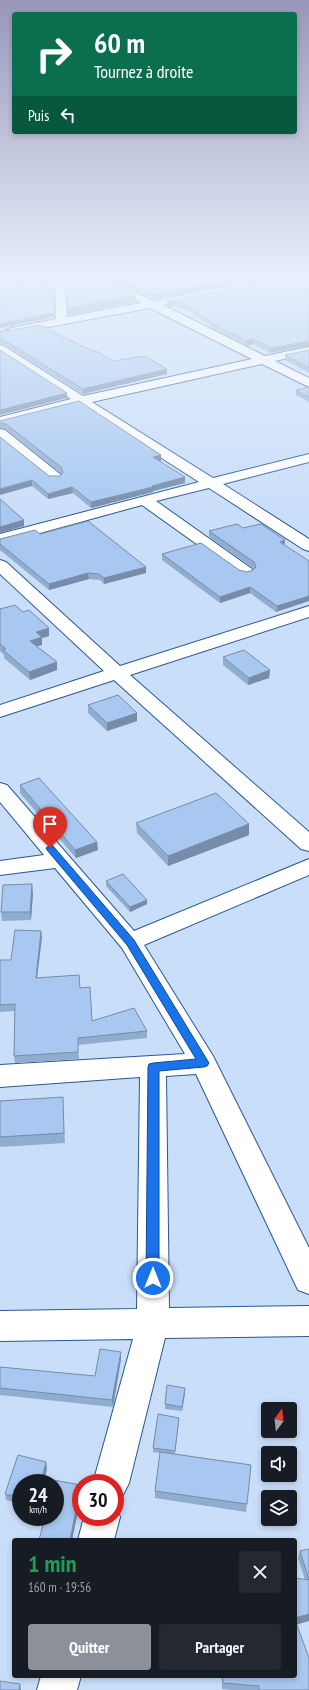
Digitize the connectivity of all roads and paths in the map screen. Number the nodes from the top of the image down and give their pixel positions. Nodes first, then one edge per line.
1 (9, 358) edge
2 (259, 358) edge
3 (278, 358) edge
4 (265, 361) junction
5 (309, 383) edge
6 (82, 400) junction
7 (0, 421) edge
8 (0, 433) edge
9 (309, 458) edge
10 (55, 477) edge
11 (212, 484) junction
12 (144, 500) junction
13 (0, 539) edge
14 (309, 546) edge
15 (0, 565) edge
16 (246, 572) edge
17 (309, 611) edge
18 (117, 673) junction
19 (0, 711) edge
20 (0, 789) edge
21 (309, 844) edge
22 (60, 860) junction
23 (309, 866) edge
24 (0, 868) edge
25 (130, 942) junction
26 (204, 1063) junction
27 (153, 1067) junction
28 (0, 1076) edge
29 (309, 1280) edge
30 (309, 1321) edge
31 (153, 1324) junction
32 (0, 1326) edge
33 (113, 1474) edge
34 (100, 1526) edge
35 (97, 1538) edge
36 (60, 1678) edge
37 (57, 1690) edge

1 - 6 street
2 - 4 street
3 - 4 street
4 - 5 street
4 - 6 street
6 - 7 street
6 - 11 street
8 - 10 street
9 - 11 street
11 - 12 street
11 - 14 street
12 - 13 street
12 - 16 street
15 - 18 street
17 - 18 street
18 - 19 street
18 - 21 street
20 - 22 street
22 - 24 street
22 - 25 street
23 - 25 street
25 - 26 street
26 - 27 street
26 - 29 street
27 - 28 street
27 - 31 street
30 - 31 street
31 - 32 street
31 - 33 street
34 - 35 street
36 - 37 street

